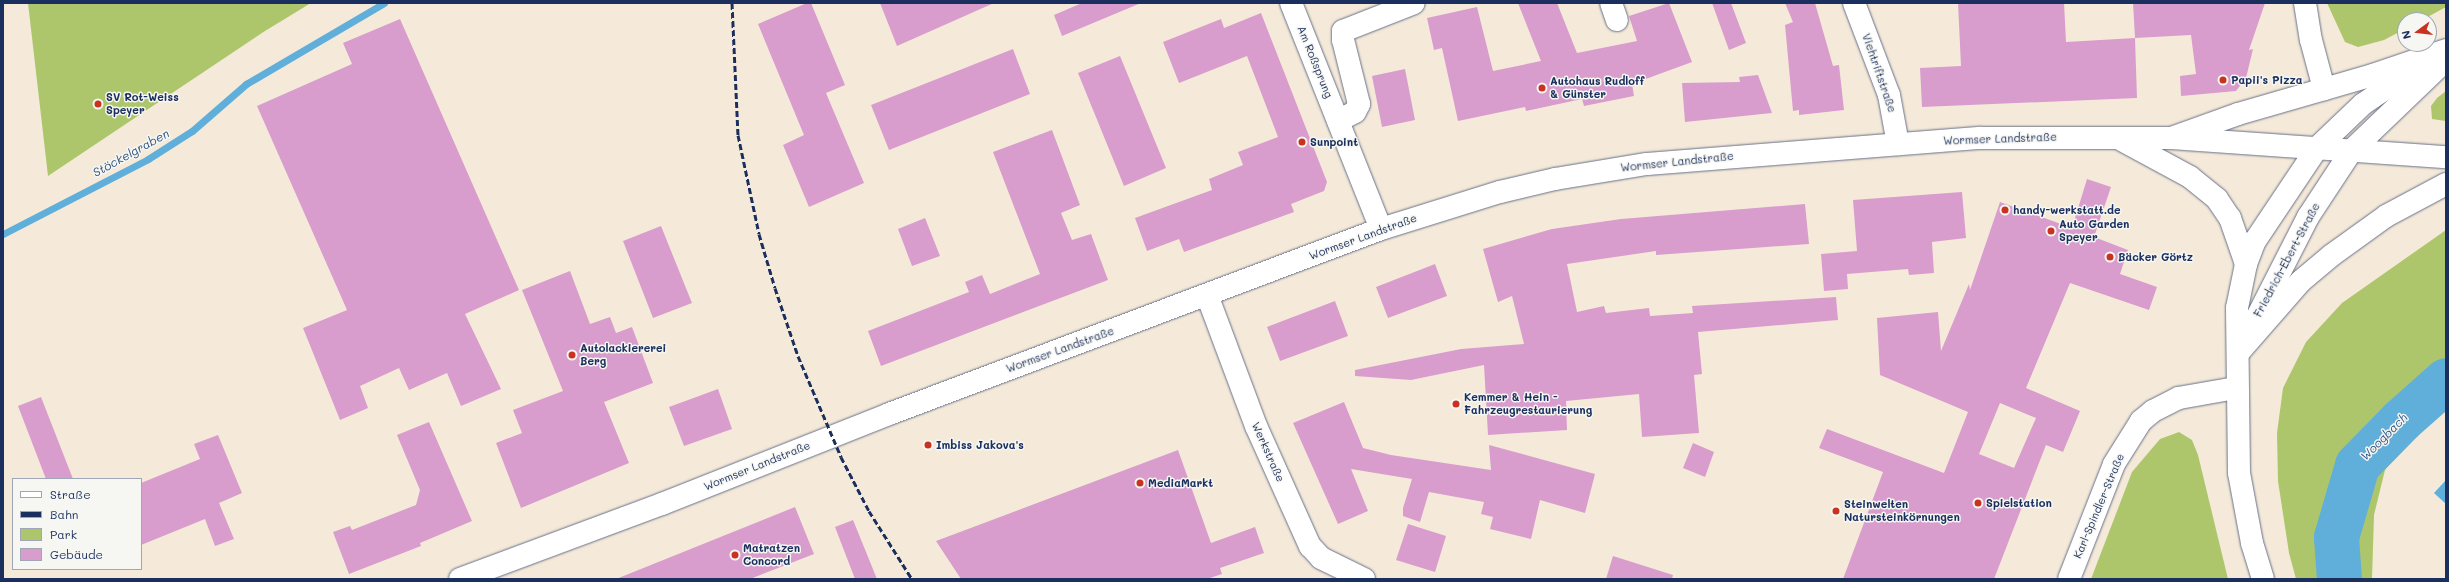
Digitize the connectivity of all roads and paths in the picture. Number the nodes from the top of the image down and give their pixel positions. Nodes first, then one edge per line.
1 (1292, 3) edge
2 (1414, 3) edge
3 (1854, 3) edge
4 (2305, 3) edge
5 (2446, 51) edge
6 (2446, 60) edge
7 (2324, 90) junction
8 (1338, 121) junction
9 (2118, 137) junction
10 (2172, 138) junction
11 (1898, 144) junction
12 (2318, 147) junction
13 (2352, 150) junction
14 (2446, 157) edge
15 (2446, 184) edge
16 (1381, 230) junction
17 (2246, 264) junction
18 (1207, 295) junction
19 (2239, 352) junction
20 (2236, 388) junction
21 (460, 579) edge
22 (1364, 579) edge
23 (2069, 579) edge
24 (2263, 579) edge

1 - 8 main road, Am Roßsprung
2 - 8 main road
3 - 11 main road, Viehtriftstraße
4 - 7 main road
5 - 7 main road
5 - 12 main road
6 - 13 main road
7 - 10 main road
8 - 16 main road, Am Roßsprung
9 - 10 main road, Wormser Landstraße
9 - 11 main road, Wormser Landstraße
9 - 17 main road
10 - 12 main road, Wormser Landstraße
11 - 16 main road, Wormser Landstraße
12 - 13 main road, Wormser Landstraße
12 - 17 main road, Friedrich-Ebert-Straße
13 - 14 main road, Wormser Landstraße
13 - 19 main road, Friedrich-Ebert-Straße
15 - 19 main road
16 - 18 main road, Wormser Landstraße
17 - 19 main road, Friedrich-Ebert-Straße
18 - 21 main road, Wormser Landstraße
18 - 22 main road, Werkstraße
19 - 20 main road, Friedrich-Ebert-Straße
20 - 23 main road, Karl-Spindler-Straße
20 - 24 main road, Friedrich-Ebert-Straße

